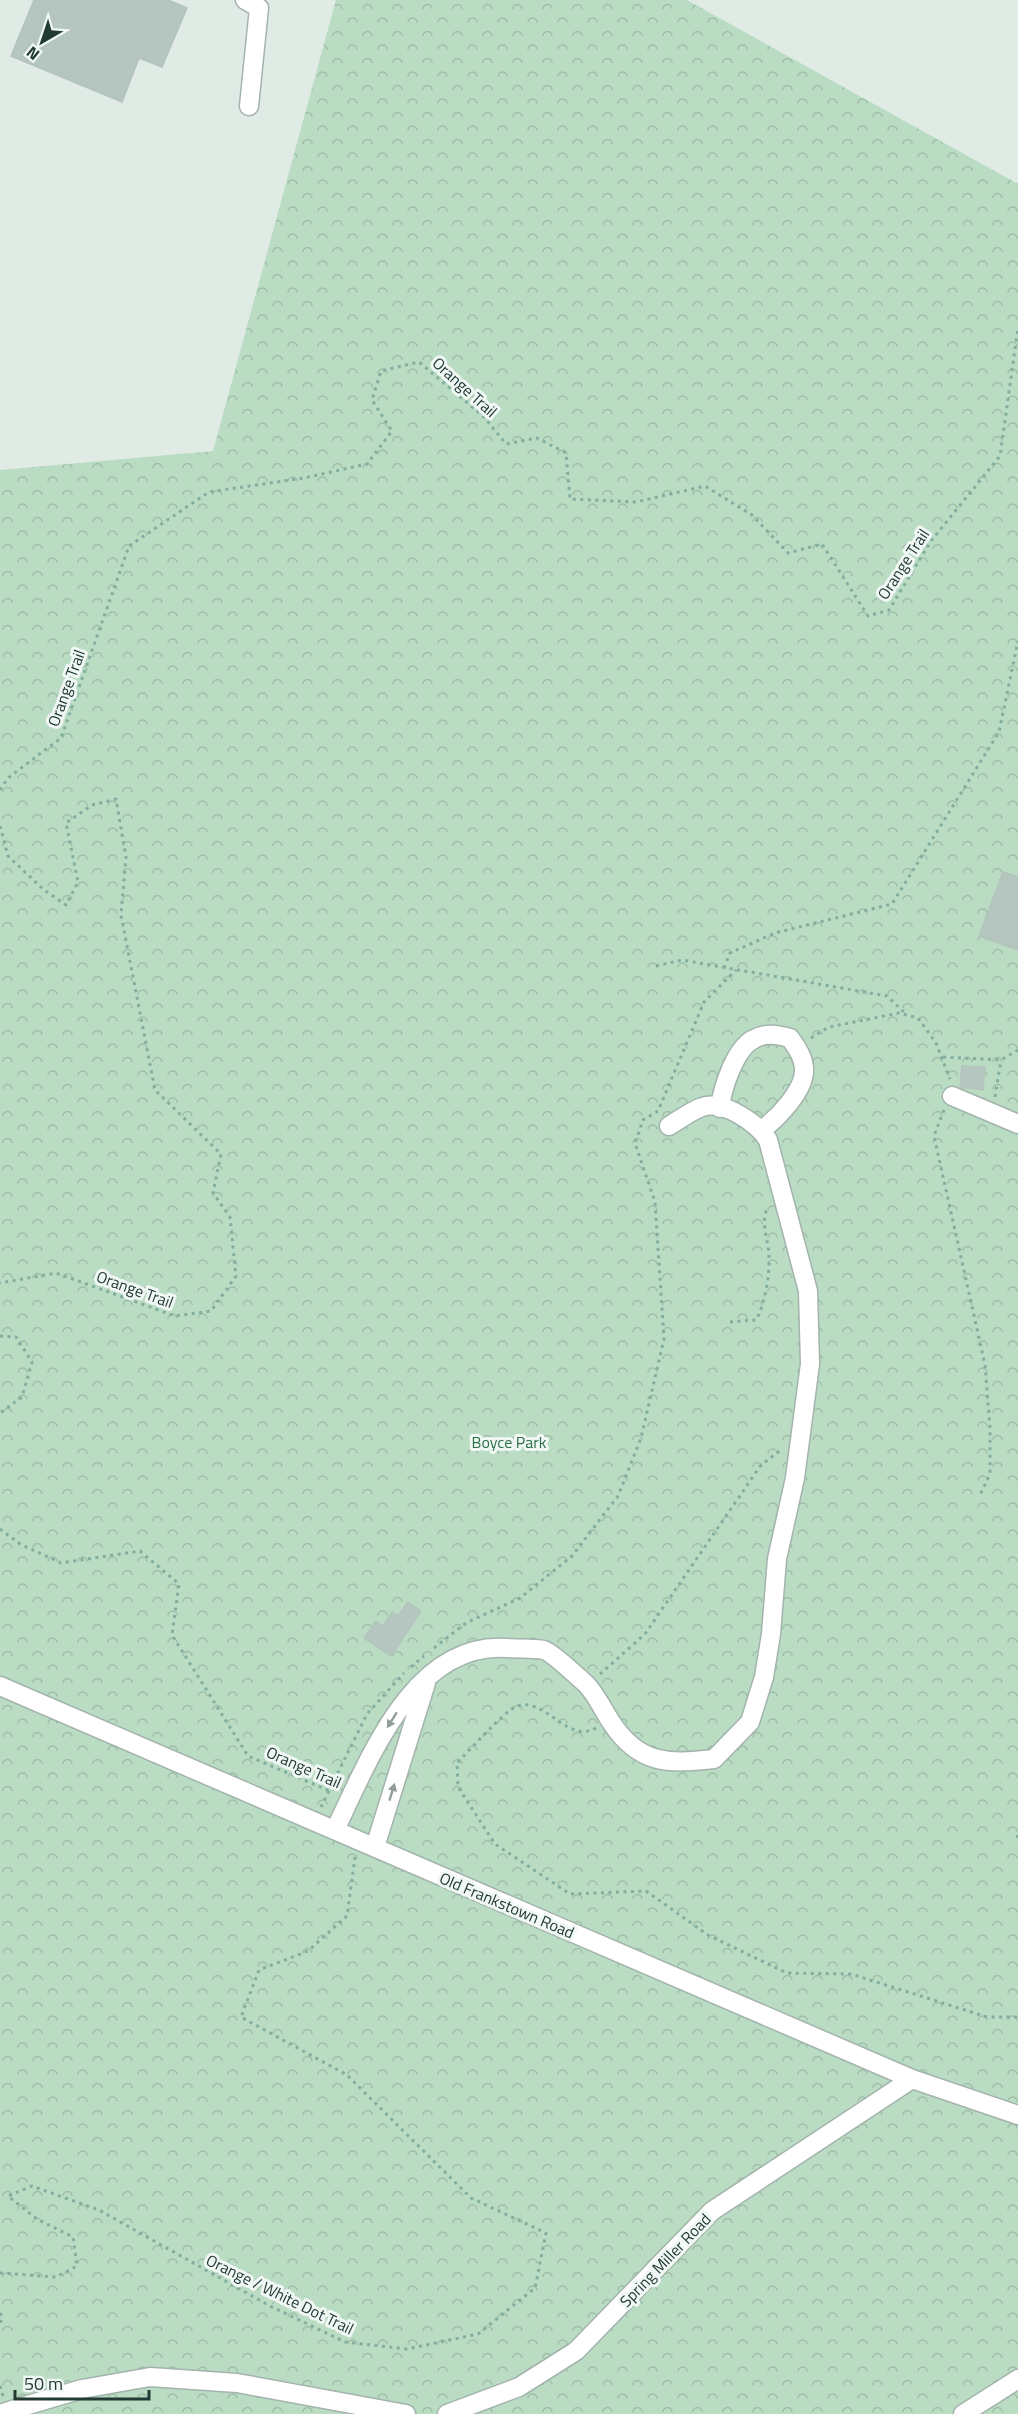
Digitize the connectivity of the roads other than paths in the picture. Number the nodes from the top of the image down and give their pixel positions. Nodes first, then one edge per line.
1 (245, 0) edge
2 (249, 106) dead end
3 (952, 1096) road end
4 (720, 1108) junction
5 (1018, 1124) edge
6 (669, 1126) dead end
7 (762, 1130) junction
8 (429, 1675) junction
9 (0, 1686) edge
10 (335, 1830) junction
11 (375, 1848) junction
12 (912, 2079) junction
13 (1018, 2115) edge
14 (1018, 2379) edge
15 (0, 2414) edge
16 (406, 2414) edge
17 (447, 2414) edge
18 (963, 2414) edge

1 - 2 street
3 - 5 street
4 - 6 street
4 - 7 street
4 - 7 street
7 - 8 street
8 -> 10 street
11 -> 8 street
9 - 10 street, Old Frankstown Road
10 - 11 street, Old Frankstown Road
11 - 12 street, Old Frankstown Road
12 - 13 street, Old Frankstown Road
12 - 17 street, Spring Miller Road
14 - 18 street
15 - 16 street, bridge

